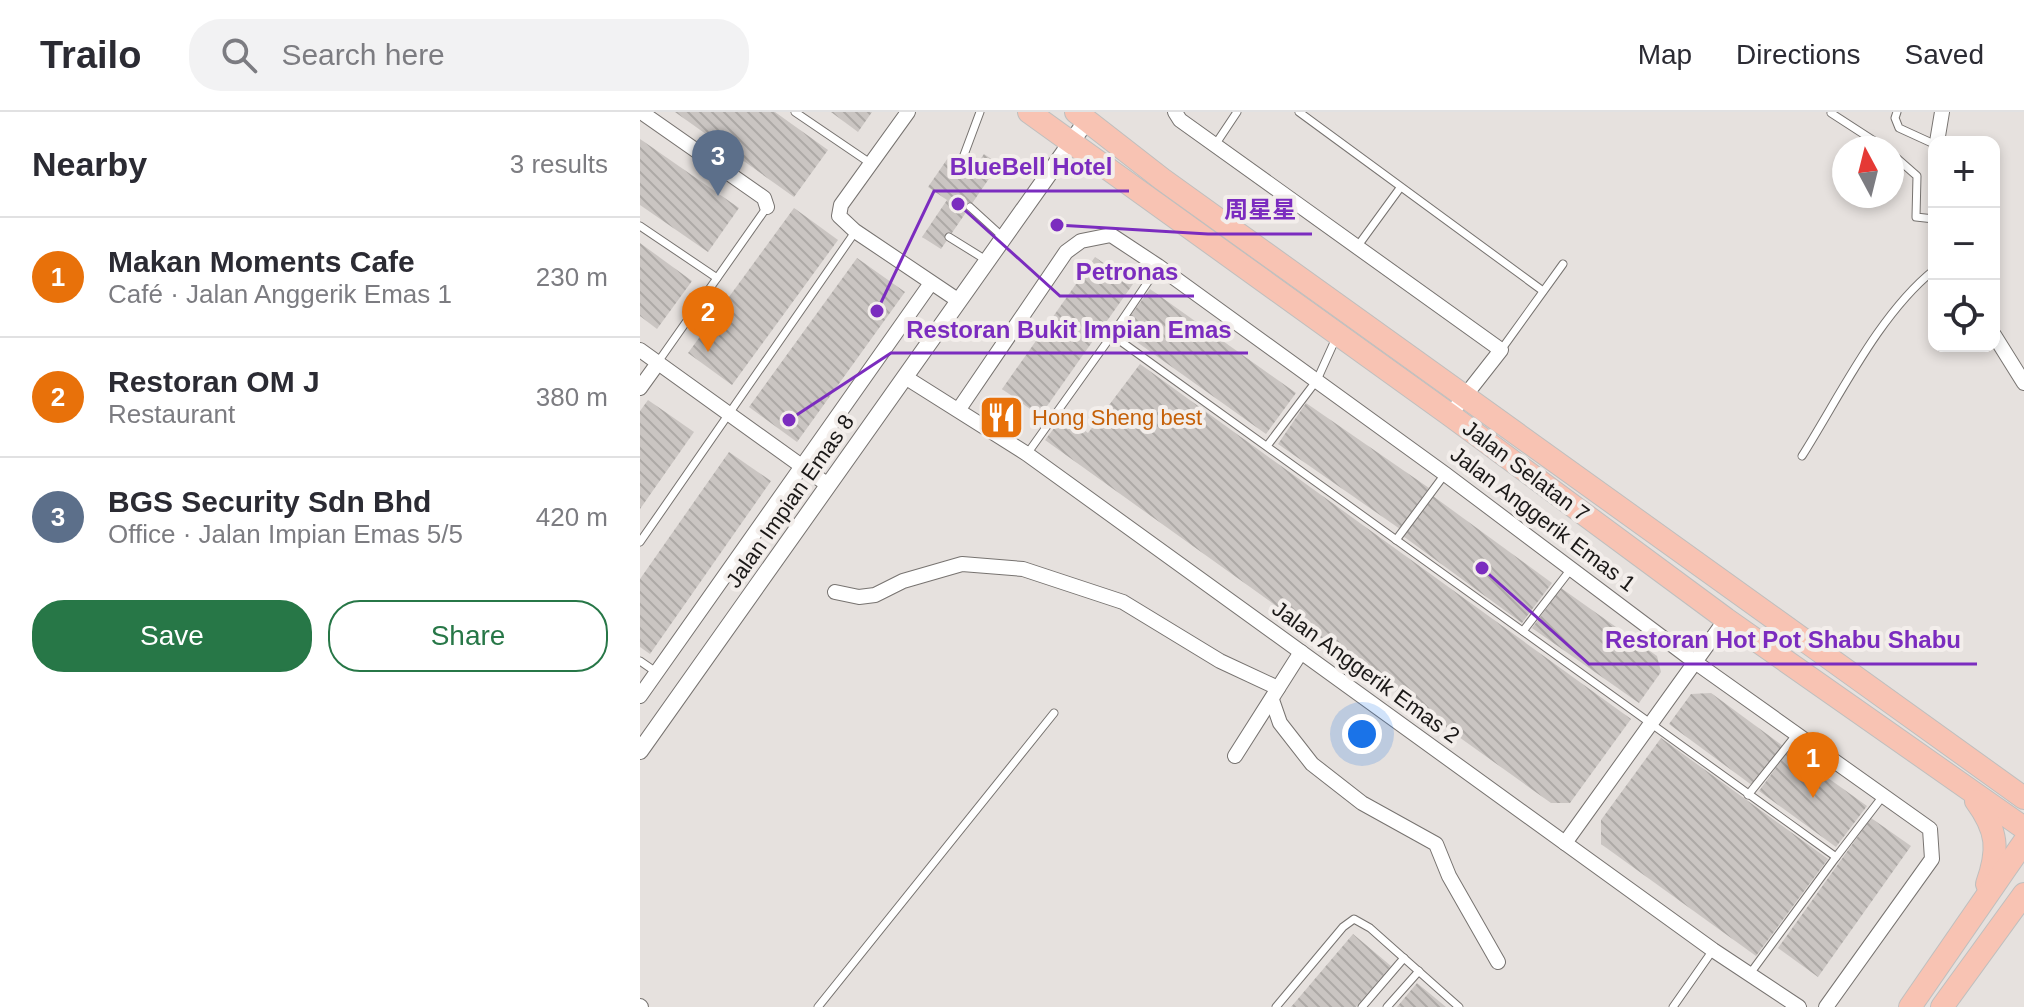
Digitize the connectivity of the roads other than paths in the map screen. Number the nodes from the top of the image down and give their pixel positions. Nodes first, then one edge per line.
1 (641, 112) edge
2 (795, 112) edge
3 (908, 112) edge
4 (980, 112) edge
5 (1029, 112) edge
6 (1175, 112) edge
7 (1237, 112) edge
8 (1299, 112) edge
9 (1897, 112) edge
10 (1942, 112) edge
11 (1831, 113) edge
12 (1085, 115) edge
13 (1866, 136) edge
14 (1937, 136) edge
15 (1928, 140) edge
16 (1072, 143) junction
17 (1215, 145) junction
18 (870, 163) junction
19 (961, 163) dead end
20 (1904, 165) edge
21 (1400, 188) junction
22 (767, 207) joint
23 (970, 207) dead end
24 (1928, 218) edge
25 (640, 226) edge
26 (855, 231) junction
27 (949, 237) dead end
28 (1004, 238) junction
29 (1357, 247) junction
30 (988, 261) junction
31 (1563, 264) dead end
32 (1158, 266) junction
33 (1928, 275) edge
34 (717, 278) junction
35 (931, 283) junction
36 (1543, 291) junction
37 (959, 301) junction
38 (1112, 335) junction
39 (1337, 336) junction
40 (2000, 345) edge
41 (640, 350) edge
42 (1501, 350) junction
43 (658, 363) junction
44 (905, 377) junction
45 (1317, 380) junction
46 (2024, 383) edge
47 (640, 388) edge
48 (1467, 394) junction
49 (959, 409) junction
50 (731, 415) junction
51 (1450, 415) junction
52 (1267, 446) junction
53 (1027, 454) junction
54 (1802, 456) dead end
55 (802, 467) junction
56 (1445, 474) junction
57 (828, 485) junction
58 (1396, 540) junction
59 (640, 542) edge
60 (1572, 567) junction
61 (835, 592) dead end
62 (1726, 619) junction
63 (1523, 631) junction
64 (1301, 652) junction
65 (640, 661) edge
66 (1695, 662) junction
67 (656, 672) junction
68 (1275, 694) junction
69 (640, 696) edge
70 (1054, 713) dead end
71 (1651, 724) junction
72 (1796, 735) junction
73 (640, 751) edge
74 (1235, 756) dead end
75 (1979, 765) junction
76 (2024, 776) edge
77 (1970, 792) junction
78 (1748, 795) junction
79 (1884, 795) junction
80 (2024, 798) edge
81 (2024, 828) edge
82 (2024, 842) edge
83 (1565, 843) junction
84 (1836, 857) junction
85 (2024, 891) edge
86 (1978, 912) junction
87 (1713, 950) junction
88 (1404, 958) junction
89 (1498, 962) dead end
90 (1419, 971) junction
91 (1749, 975) junction
92 (818, 1007) edge
93 (1276, 1007) edge
94 (1362, 1007) edge
95 (1387, 1007) edge
96 (1459, 1007) edge
97 (1673, 1007) edge
98 (1799, 1007) edge
99 (1826, 1007) edge
100 (1910, 1007) edge
101 (1942, 1007) edge

1 - 22 street
2 - 18 lane
3 - 18 street
4 - 19 lane
5 - 16 main road, Jalan Selatan 7
6 - 17 street
7 - 17 lane
8 - 21 lane
9 - 15 lane
10 - 14 street
11 - 13 lane
12 - 16 street, Jalan Impian Emas 8
12 - 48 main road, Jalan Selatan 7
16 - 28 street, Jalan Impian Emas 8
16 - 39 main road, Jalan Selatan 7
17 - 29 street
18 - 26 street
20 - 24 lane
21 - 29 lane
21 - 36 lane
22 - 34 lane
23 - 28 lane
25 - 34 lane
26 - 35 street
26 - 50 lane
27 - 30 lane
28 - 30 street, Jalan Impian Emas 8
29 - 42 street
30 - 37 street, Jalan Impian Emas 8
31 - 36 lane
32 - 38 lane
32 - 45 street, Jalan Anggerik Emas 1
32 - 49 street, Jalan Anggerik Emas 1
33 - 54 lane
34 - 43 lane
35 - 37 street
35 - 55 street
36 - 42 lane
37 - 44 street, Jalan Impian Emas 8
38 - 52 lane
38 - 53 lane
39 - 45 lane
39 - 51 main road, Jalan Selatan 7
40 - 46 street
41 - 43 street
42 - 48 street
43 - 47 street
43 - 50 street
44 - 49 street, Jalan Anggerik Emas 2
44 - 57 street, Jalan Impian Emas 8
45 - 52 lane
45 - 56 street, Jalan Anggerik Emas 1
48 - 51 street
48 - 75 main road, Jalan Selatan 7
49 - 53 street, Jalan Anggerik Emas 2
50 - 55 street
50 - 59 lane
51 - 62 main road, Jalan Selatan 7
52 - 58 lane
53 - 64 street, Jalan Anggerik Emas 2
55 - 57 street
55 - 67 street
56 - 58 lane
56 - 60 street, Jalan Anggerik Emas 1
57 - 73 street, Jalan Impian Emas 8
58 - 63 lane
60 - 63 lane
60 - 66 street, Jalan Anggerik Emas 1
61 - 68 street
62 - 66 street
62 - 77 main road, Jalan Selatan 7
63 - 71 lane
64 - 68 street
64 - 83 street, Jalan Anggerik Emas 2
65 - 67 lane
66 - 71 street
66 - 72 street, Jalan Anggerik Emas 1
67 - 69 street
68 - 74 street
68 - 89 street
70 - 92 lane
71 - 78 lane
71 - 83 street
72 - 78 lane
72 - 79 street, Jalan Anggerik Emas 1
75 - 76 main road
75 - 80 main road, Jalan Selatan 7
77 - 81 main road, Jalan Selatan 7
77 - 86 main road
78 - 84 lane
79 - 84 lane
79 - 99 street, Jalan Anggerik Emas 1
82 - 86 main road
83 - 87 street, Jalan Anggerik Emas 2
84 - 91 lane
85 - 101 main road
86 - 100 main road
87 - 91 street, Jalan Anggerik Emas 2
87 - 97 lane
88 - 90 lane
88 - 93 lane
88 - 94 lane
90 - 95 lane
90 - 96 lane
91 - 98 street, Jalan Anggerik Emas 2

